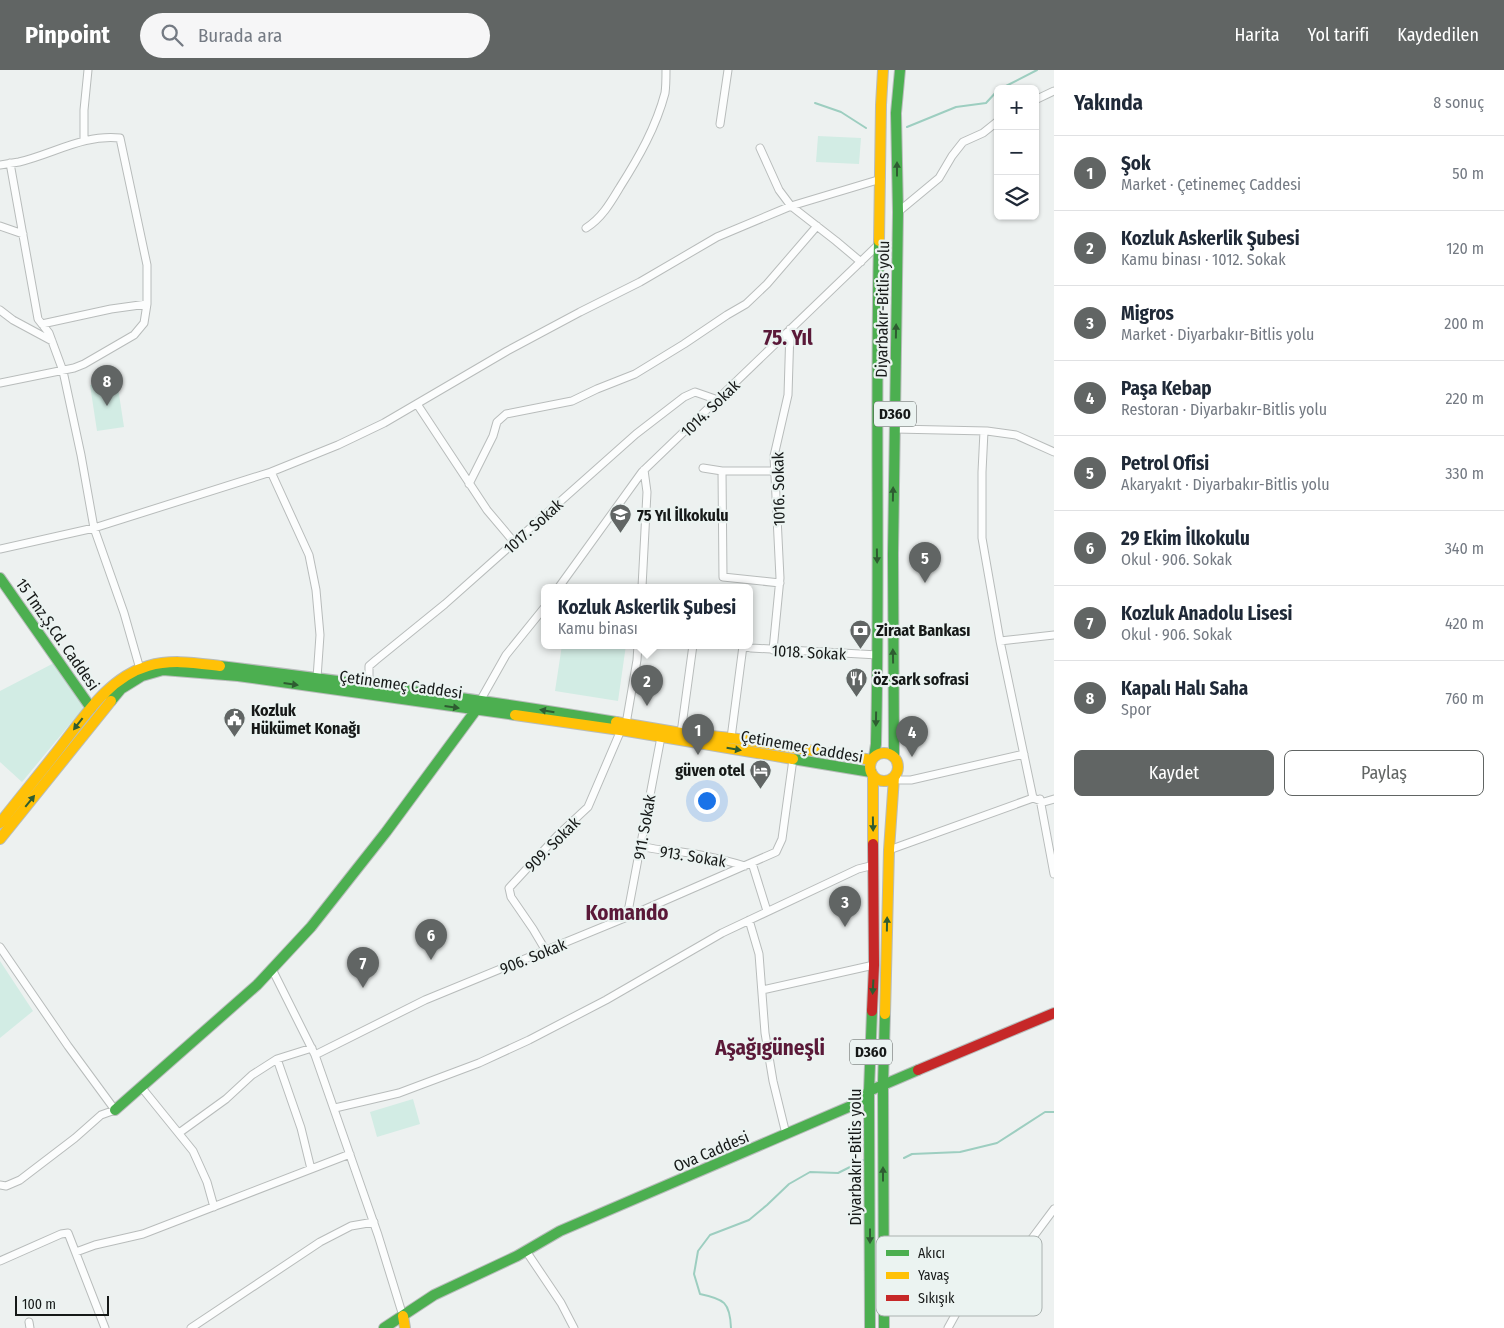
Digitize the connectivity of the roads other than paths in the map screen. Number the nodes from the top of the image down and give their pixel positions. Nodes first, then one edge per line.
1 (88, 70) edge
2 (666, 70) edge
3 (728, 70) edge
4 (883, 70) edge
5 (900, 70) edge
6 (1054, 91) edge
7 (1039, 98) edge
8 (720, 124) dead end
9 (994, 124) edge
10 (84, 140) junction
11 (760, 148) dead end
12 (10, 163) junction
13 (0, 165) edge
14 (881, 179) junction
15 (791, 206) junction
16 (898, 212) junction
17 (0, 226) edge
18 (816, 226) junction
19 (586, 228) dead end
20 (23, 234) junction
21 (879, 244) junction
22 (861, 262) junction
23 (147, 304) junction
24 (0, 310) edge
25 (42, 324) junction
26 (790, 329) junction
27 (52, 341) junction
28 (63, 370) junction
29 (0, 383) edge
30 (718, 400) junction
31 (417, 404) junction
32 (895, 429) junction
33 (984, 431) junction
34 (1054, 452) edge
35 (703, 468) dead end
36 (644, 470) junction
37 (722, 471) junction
38 (775, 471) junction
39 (271, 472) junction
40 (469, 484) junction
41 (94, 528) junction
42 (514, 542) junction
43 (0, 549) edge
44 (0, 578) edge
45 (780, 583) junction
46 (561, 584) edge
47 (642, 584) edge
48 (541, 612) edge
49 (1054, 635) edge
50 (1000, 641) junction
51 (753, 648) edge
52 (638, 649) edge
53 (692, 649) edge
54 (742, 649) edge
55 (774, 650) junction
56 (878, 655) junction
57 (140, 668) junction
58 (317, 678) junction
59 (369, 685) junction
60 (478, 705) junction
61 (91, 708) junction
62 (624, 727) junction
63 (681, 732) junction
64 (661, 737) junction
65 (731, 738) junction
66 (1024, 754) junction
67 (894, 758) junction
68 (793, 759) junction
69 (873, 759) junction
70 (872, 774) junction
71 (894, 777) junction
72 (1036, 798) junction
73 (1054, 799) edge
74 (0, 824) edge
75 (0, 839) edge
76 (641, 846) junction
77 (889, 850) junction
78 (748, 864) junction
79 (874, 865) junction
80 (1054, 874) edge
81 (768, 911) junction
82 (627, 917) junction
83 (749, 920) junction
84 (0, 947) edge
85 (546, 951) junction
86 (874, 965) junction
87 (272, 969) junction
88 (762, 990) junction
89 (1054, 1013) edge
90 (314, 1051) junction
91 (277, 1059) junction
92 (883, 1084) junction
93 (142, 1088) junction
94 (869, 1091) junction
95 (335, 1108) junction
96 (115, 1110) junction
97 (179, 1133) junction
98 (786, 1134) junction
99 (350, 1154) junction
100 (310, 1169) junction
101 (0, 1185) edge
102 (214, 1207) junction
103 (1054, 1209) edge
104 (374, 1222) junction
105 (884, 1236) edge
106 (1034, 1236) edge
107 (526, 1251) junction
108 (76, 1252) junction
109 (0, 1261) edge
110 (403, 1316) junction
111 (955, 1316) edge
112 (105, 1328) edge
113 (191, 1328) edge
114 (384, 1328) edge
115 (405, 1328) edge
116 (574, 1328) edge
117 (870, 1328) edge
118 (948, 1328) edge

1 - 10 street
2 - 19 street
3 - 8 street
4 - 14 main road, Diyarbakır-Bitlis yolu / D360
16 -> 5 main road, Diyarbakır-Bitlis yolu / D360
6 - 7 street
9 - 16 street
10 - 12 street
10 - 23 street
11 - 15 street
12 - 13 street
12 - 20 street
14 - 15 street
14 - 21 main road, Diyarbakır-Bitlis yolu / D360
15 - 18 street
15 - 31 street
32 -> 16 main road, Diyarbakır-Bitlis yolu / D360
17 - 20 street
18 - 22 street
18 - 40 street
20 - 25 street
21 - 22 street, 1014. Sokak
21 -> 56 main road, Diyarbakır-Bitlis yolu / D360
22 - 26 street, 1014. Sokak
23 - 25 street
23 - 28 street
24 - 27 street
25 - 27 street
26 - 30 street, 1014. Sokak
26 - 38 street, 1016. Sokak
27 - 28 street
28 - 29 street
28 - 41 street
30 - 36 street, 1014. Sokak
30 - 42 street, 1017. Sokak
31 - 39 street
31 - 40 street
32 - 33 street
67 -> 32 main road, Diyarbakır-Bitlis yolu / D360
33 - 34 street
33 - 50 street
35 - 37 street
36 - 46 street, 1014. Sokak
36 - 47 street
37 - 38 street
37 - 45 street
38 - 45 street, 1016. Sokak
39 - 41 street
39 - 58 street
40 - 42 street
41 - 43 street
41 - 57 street
42 - 59 street, 1017. Sokak
44 - 61 main road, 15 Tmz.Ş.Cd. Caddesi
45 - 55 street, 1016. Sokak
48 - 60 street
49 - 50 street
50 - 66 street
51 - 55 street, 1018. Sokak
52 - 62 street
53 - 63 street
54 - 65 street
55 - 56 street, 1018. Sokak
56 -> 69 main road, Diyarbakır-Bitlis yolu / D360
57 - 58 main road, Çetinemeç Caddesi
57 - 61 main road, Çetinemeç Caddesi
58 - 59 main road, Çetinemeç Caddesi
59 - 60 main road, Çetinemeç Caddesi
60 - 62 main road, Çetinemeç Caddesi
75 -> 60 main road, Çetinemeç Caddesi
60 - 87 main road
61 -> 74 main road, Çetinemeç Caddesi
62 - 63 main road, Çetinemeç Caddesi
62 - 64 main road, Çetinemeç Caddesi
62 - 85 street, 909. Sokak
63 - 65 main road, Çetinemeç Caddesi
64 -> 68 main road, Çetinemeç Caddesi
64 - 76 street, 911. Sokak
65 - 69 main road, Çetinemeç Caddesi
66 - 71 street
66 - 72 street
67 - 69 main road
67 - 71 main road
68 - 70 main road, Çetinemeç Caddesi
68 - 78 street, 906. Sokak
69 - 70 main road
70 - 71 main road
70 -> 79 main road, Diyarbakır-Bitlis yolu / D360
71 - 77 main road, Diyarbakır-Bitlis yolu / D360
72 - 73 street
72 - 77 street
72 - 80 street
76 - 78 street, 913. Sokak
76 - 82 street, 911. Sokak
92 -> 77 main road, Diyarbakır-Bitlis yolu / D360
78 - 81 street
78 - 82 street, 906. Sokak
79 - 81 street
79 - 86 main road, Diyarbakır-Bitlis yolu / D360
81 - 83 street
82 - 85 street, 906. Sokak
83 - 88 street
83 - 95 street
84 - 96 street
85 - 90 street, 906. Sokak
86 - 88 street
86 -> 94 main road, Diyarbakır-Bitlis yolu / D360
87 - 90 street
87 - 93 main road
88 - 98 street
89 - 92 main road, Ova Caddesi
90 - 91 street, 906. Sokak
90 - 95 street
91 - 97 street, 906. Sokak
91 - 100 street
92 - 94 main road, Ova Caddesi
105 -> 92 main road, Diyarbakır-Bitlis yolu / D360
93 - 96 main road
93 - 97 street
94 - 98 main road, Ova Caddesi
94 -> 117 main road, Diyarbakır-Bitlis yolu / D360
95 - 99 street
96 - 101 street
97 - 102 street
98 - 107 main road, Ova Caddesi
99 - 100 street
99 - 104 street
100 - 102 street
102 - 108 street
103 - 106 street
104 - 110 street
104 - 113 street
107 - 110 main road, Ova Caddesi
107 - 116 street
108 - 109 street
108 - 112 street
110 - 114 main road, Ova Caddesi
110 - 115 main road
111 - 118 street

